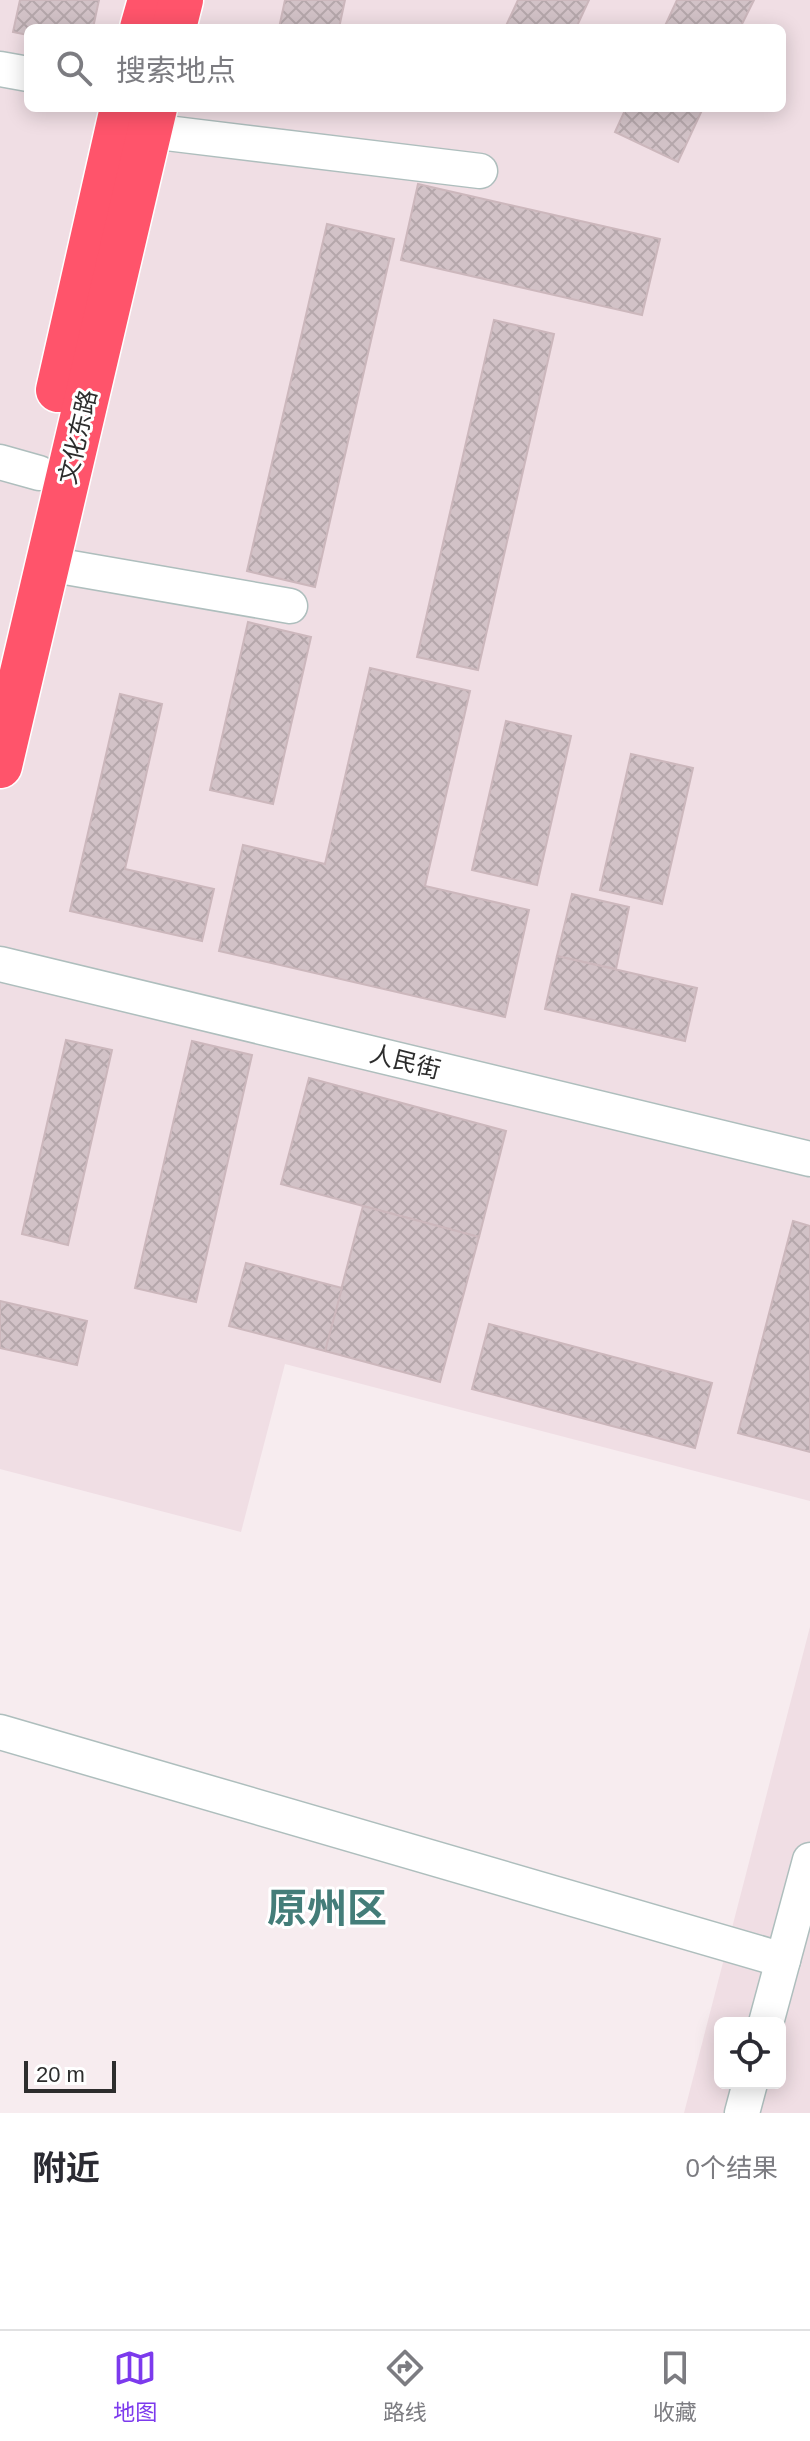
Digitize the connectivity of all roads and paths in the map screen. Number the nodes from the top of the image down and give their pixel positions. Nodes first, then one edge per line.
1 (150, 0) edge
2 (181, 0) edge
3 (143, 24) edge
4 (175, 24) edge
5 (0, 69) edge
6 (24, 73) edge
7 (143, 116) edge
8 (480, 171) dead end
9 (19, 468) edge
10 (48, 564) junction
11 (290, 606) dead end
12 (0, 642) edge
13 (0, 766) edge
14 (0, 964) edge
15 (810, 1159) edge
16 (0, 1732) edge
17 (810, 1860) edge
18 (783, 1960) junction
19 (768, 2017) edge
20 (748, 2089) edge
21 (742, 2113) edge

1 - 3 main road
2 - 4 main road
5 - 6 street
7 - 8 street
7 - 9 main road, 文化东路
7 - 10 main road, 文化东路
9 - 12 main road, 文化东路
10 - 11 street
10 - 13 main road, 文化东路
14 - 15 street, 人民街
16 - 18 street
17 - 18 street
18 - 19 street
20 - 21 street

